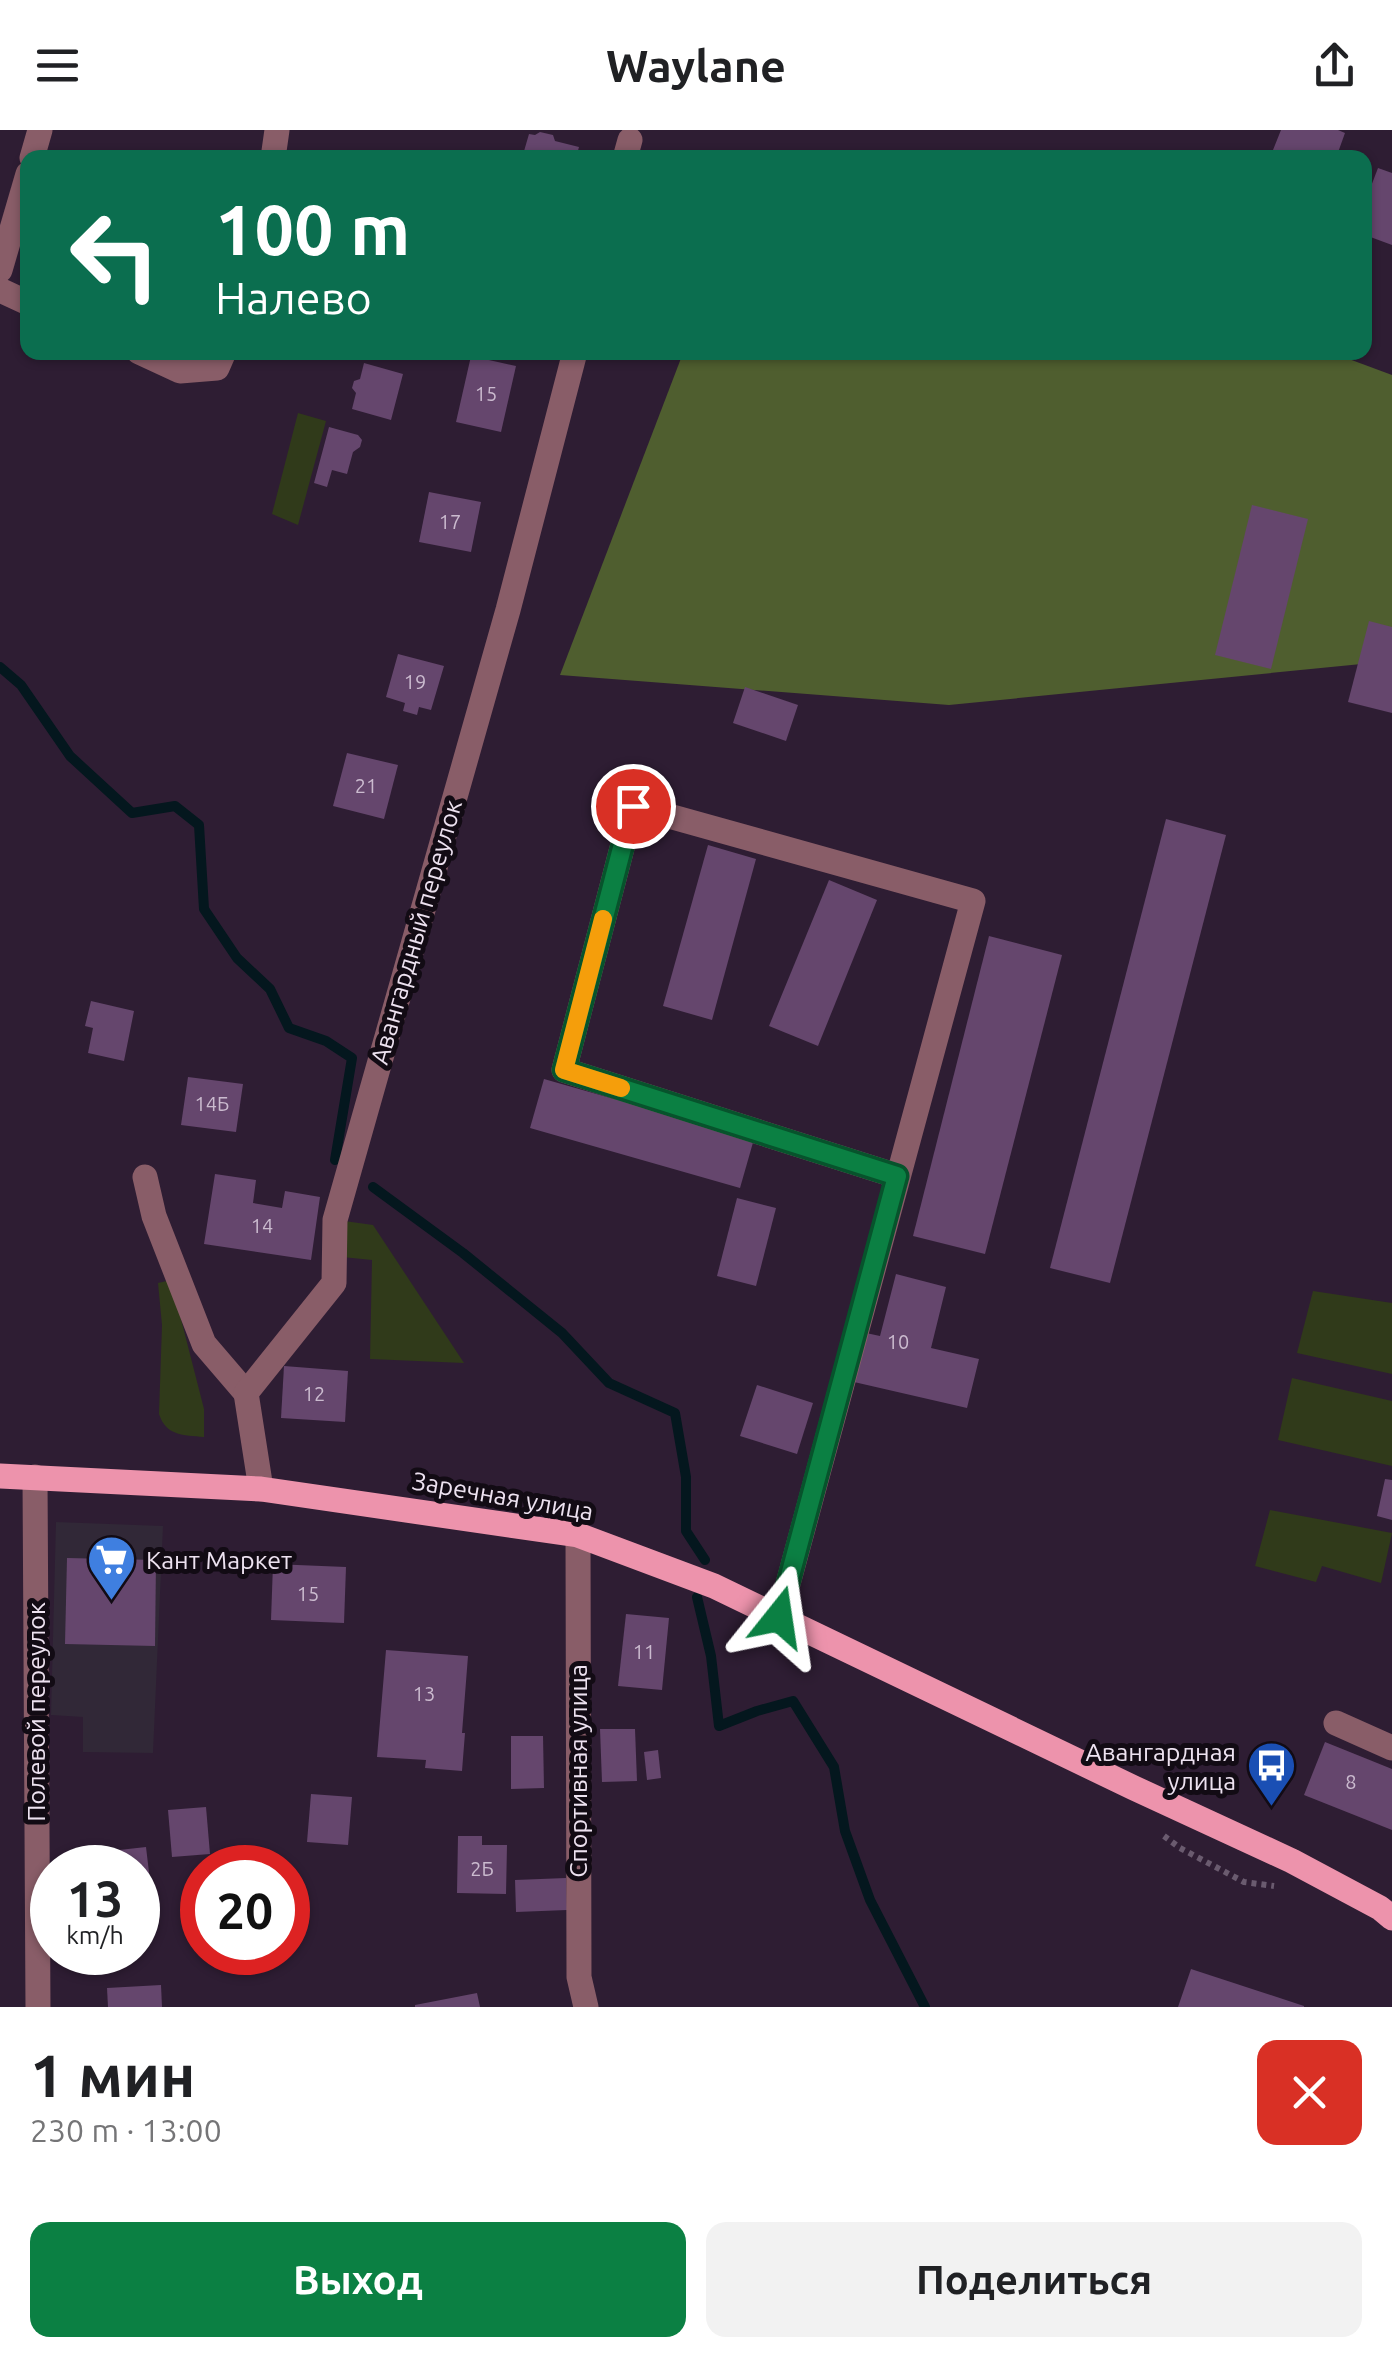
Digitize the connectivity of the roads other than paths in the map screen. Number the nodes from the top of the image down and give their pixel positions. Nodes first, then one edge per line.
1 (20, 201) edge
2 (0, 270) edge
3 (157, 360) edge
4 (220, 360) edge
5 (572, 360) edge
6 (897, 1176) junction
7 (145, 1177) dead end
8 (246, 1393) junction
9 (0, 1476) edge
10 (34, 1477) junction
11 (260, 1489) junction
12 (578, 1535) junction
13 (779, 1617) junction
14 (1336, 1723) dead end
15 (1392, 1748) edge
16 (1392, 1918) edge
17 (38, 2007) edge
18 (586, 2007) edge

1 - 2 street
3 - 4 street
5 - 8 street, Авангардный переулок
6 - 6 street
6 - 13 street
7 - 8 street
8 - 11 street
9 - 10 main road, Заречная улица
10 - 11 main road, Заречная улица
10 - 17 street, Полевой переулок
11 - 12 main road, Заречная улица
12 - 13 main road, Заречная улица
12 - 18 street, Спортивная улица
13 - 16 main road, Заречная улица
14 - 15 street

